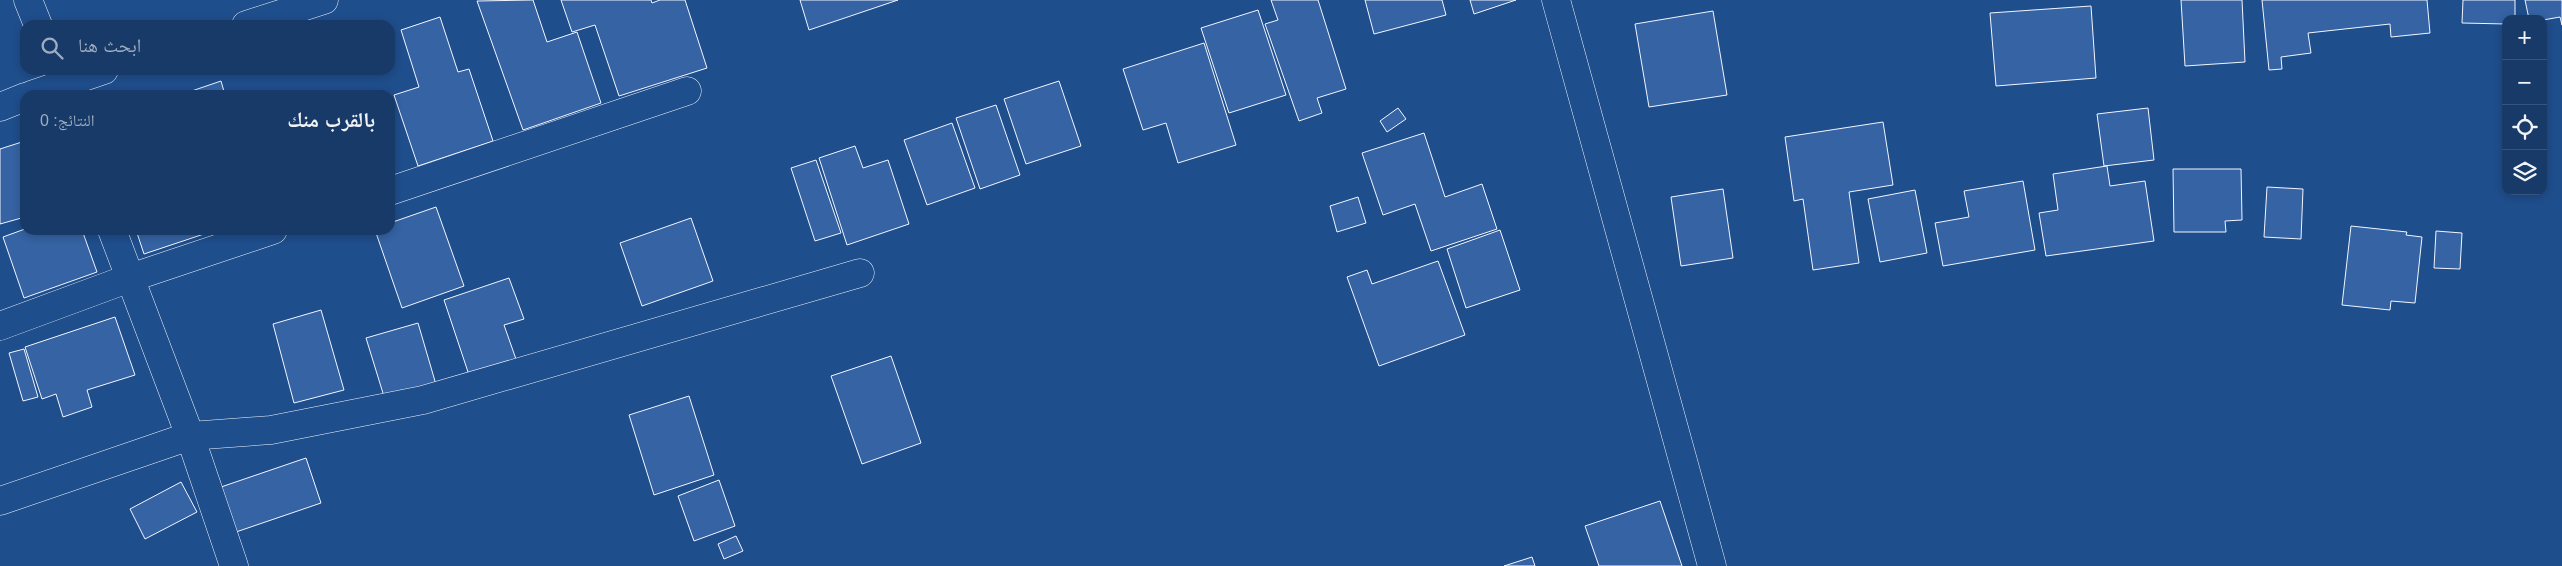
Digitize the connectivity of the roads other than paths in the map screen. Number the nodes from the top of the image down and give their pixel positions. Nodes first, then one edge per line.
1 (28, 0) edge
2 (324, 0) edge
3 (1556, 0) edge
4 (36, 20) edge
5 (262, 20) edge
6 (87, 75) edge
7 (60, 83) edge
8 (43, 90) edge
9 (688, 90) dead end
10 (20, 99) edge
11 (0, 107) edge
12 (395, 189) edge
13 (114, 235) edge
14 (259, 235) edge
15 (860, 273) dead end
16 (130, 278) junction
17 (0, 326) edge
18 (190, 436) junction
19 (0, 501) edge
20 (234, 566) edge
21 (1712, 566) edge

1 - 4 street
2 - 5 street
3 - 21 street
6 - 7 street
7 - 8 street
9 - 12 street
10 - 11 street
13 - 16 street
14 - 16 street
15 - 18 street
16 - 17 street
16 - 18 street
18 - 19 street
18 - 20 street

